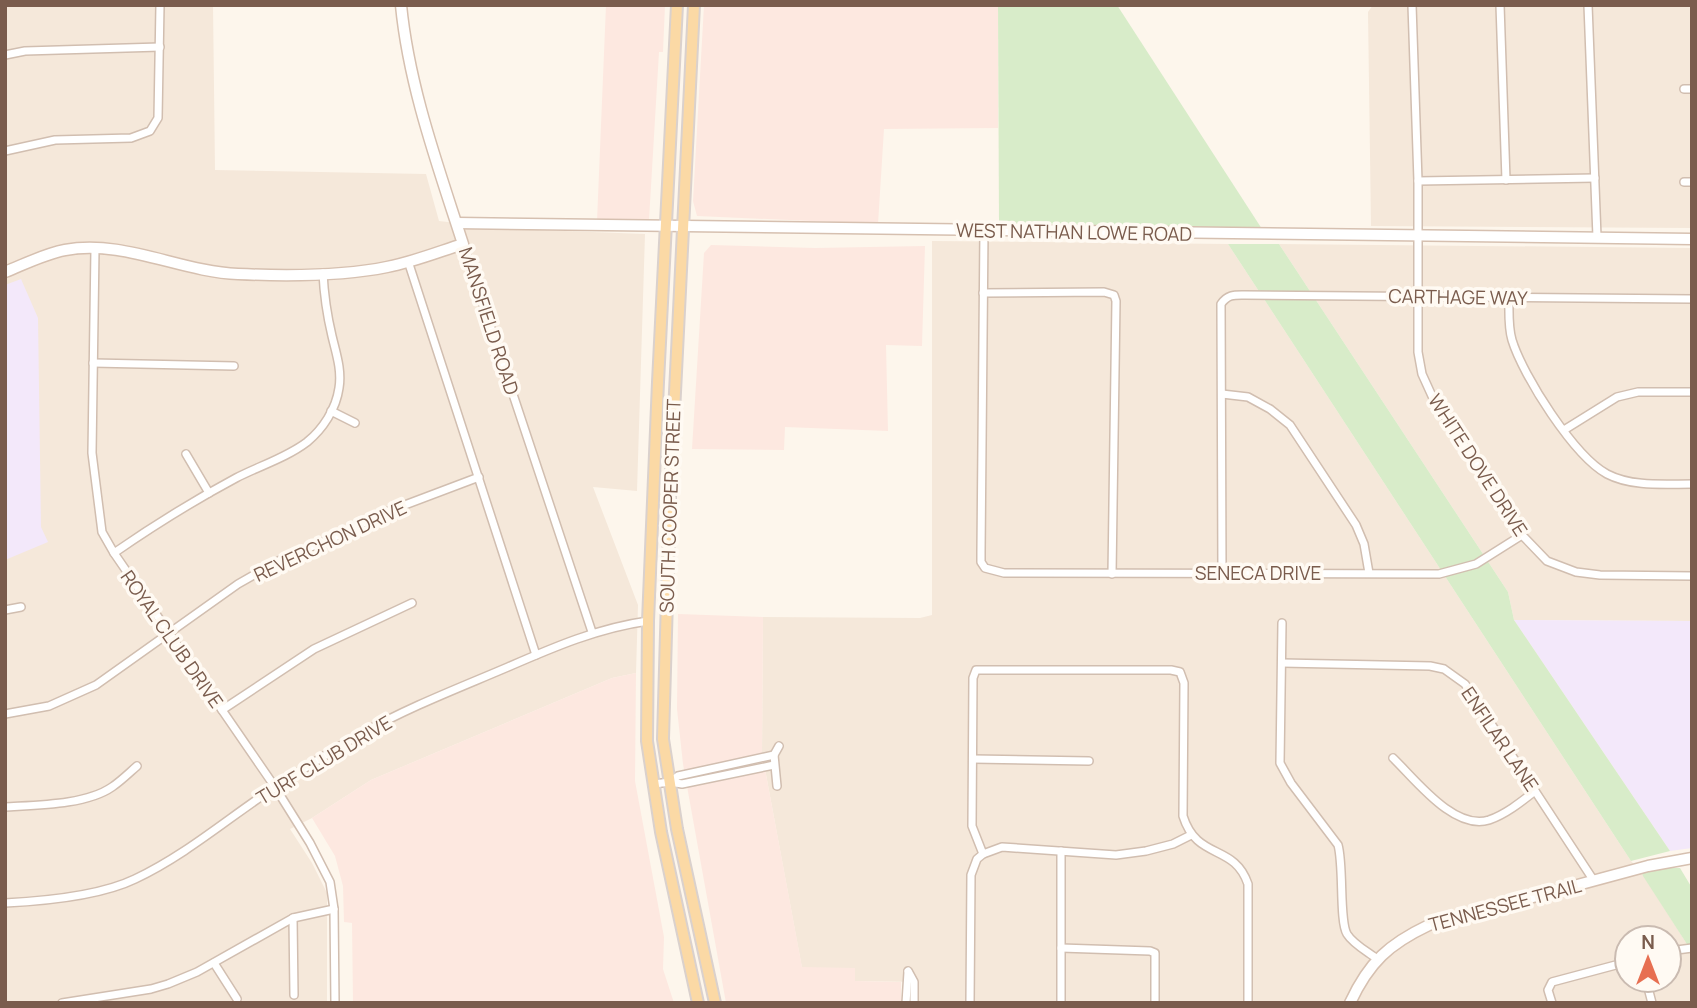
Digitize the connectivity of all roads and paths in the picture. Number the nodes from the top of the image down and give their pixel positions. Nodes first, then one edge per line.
1 (160, 5) edge
2 (401, 5) edge
3 (677, 5) edge
4 (694, 5) edge
5 (1412, 5) edge
6 (1500, 5) edge
7 (1588, 5) edge
8 (160, 47) junction
9 (5, 55) edge
10 (5, 151) edge
11 (1595, 178) junction
12 (1506, 180) junction
13 (1418, 181) junction
14 (457, 223) junction
15 (667, 226) junction
16 (684, 226) junction
17 (984, 231) junction
18 (1417, 236) junction
19 (1597, 237) junction
20 (1692, 239) edge
21 (463, 244) junction
22 (95, 249) junction
23 (408, 261) junction
24 (5, 272) edge
25 (323, 273) junction
26 (984, 293) junction
27 (1418, 296) junction
28 (1509, 297) junction
29 (1692, 299) edge
30 (93, 363) junction
31 (234, 366) dead end
32 (1692, 392) edge
33 (1222, 394) junction
34 (331, 411) junction
35 (355, 423) dead end
36 (1564, 430) junction
37 (656, 439) junction
38 (673, 440) junction
39 (186, 454) dead end
40 (479, 478) junction
41 (1692, 484) edge
42 (209, 493) junction
43 (1522, 536) junction
44 (114, 554) junction
45 (1112, 573) junction
46 (1222, 573) junction
47 (1369, 573) junction
48 (1692, 576) edge
49 (412, 603) dead end
50 (21, 607) dead end
51 (5, 610) edge
52 (648, 621) junction
53 (1282, 622) dead end
54 (167, 632) junction
55 (592, 632) junction
56 (536, 655) junction
57 (1282, 663) junction
58 (222, 710) junction
59 (5, 714) edge
60 (779, 746) dead end
61 (774, 755) junction
62 (1393, 758) dead end
63 (973, 759) junction
64 (1089, 761) dead end
65 (774, 765) junction
66 (137, 766) dead end
67 (670, 782) junction
68 (653, 784) junction
69 (777, 786) dead end
70 (275, 788) junction
71 (1535, 791) junction
72 (5, 807) edge
73 (1191, 835) junction
74 (1061, 851) junction
75 (983, 854) junction
76 (1692, 858) edge
77 (1594, 881) junction
78 (5, 903) edge
79 (334, 909) junction
80 (293, 919) junction
81 (1061, 948) junction
82 (1377, 959) junction
83 (214, 963) junction
84 (1613, 966) edge
85 (294, 995) dead end
86 (237, 999) dead end
87 (62, 1003) edge
88 (335, 1003) edge
89 (698, 1003) edge
90 (715, 1003) edge
91 (906, 1003) edge
92 (914, 1003) edge
93 (970, 1003) edge
94 (1061, 1003) edge
95 (1155, 1003) edge
96 (1248, 1003) edge
97 (1350, 1003) edge
98 (1552, 1003) edge

1 - 8 street
2 - 14 street, MANSFIELD ROAD
3 - 15 main road, SOUTH COOPER STREET
4 - 16 main road, SOUTH COOPER STREET
5 - 13 street, WHITE DOVE DRIVE
6 - 12 street
7 - 11 street
8 - 9 street
8 - 10 street
11 - 12 street
11 - 19 street
12 - 13 street
13 - 18 street, WHITE DOVE DRIVE
14 - 15 street, WEST NATHAN LOWE ROAD
14 - 21 street, MANSFIELD ROAD
15 - 16 street, WEST NATHAN LOWE ROAD
15 - 37 main road, SOUTH COOPER STREET
16 - 17 street, WEST NATHAN LOWE ROAD
16 - 38 main road, SOUTH COOPER STREET
17 - 18 street, WEST NATHAN LOWE ROAD
17 - 26 street
18 - 19 street, WEST NATHAN LOWE ROAD
18 - 27 street, WHITE DOVE DRIVE
19 - 20 street, WEST NATHAN LOWE ROAD
21 - 23 street
21 - 55 street, MANSFIELD ROAD
22 - 24 street
22 - 25 street
22 - 30 street, ROYAL CLUB DRIVE
23 - 25 street
23 - 40 street
25 - 34 street
26 - 45 street, SENECA DRIVE
26 - 45 street
27 - 28 street, CARTHAGE WAY
27 - 33 street, CARTHAGE WAY
27 - 43 street, WHITE DOVE DRIVE
28 - 29 street, CARTHAGE WAY
28 - 36 street
30 - 31 street
30 - 44 street, ROYAL CLUB DRIVE
32 - 36 street
33 - 46 street
33 - 47 street
34 - 35 street
34 - 42 street
36 - 41 street
37 - 38 main road
37 - 52 main road, SOUTH COOPER STREET
38 - 67 main road, SOUTH COOPER STREET
39 - 42 street
40 - 54 street, REVERCHON DRIVE
40 - 56 street
42 - 44 street
43 - 47 street, SENECA DRIVE
43 - 48 street, WHITE DOVE DRIVE
44 - 54 street, ROYAL CLUB DRIVE
45 - 46 street, SENECA DRIVE
46 - 47 street, SENECA DRIVE
49 - 58 street
50 - 51 street
52 - 55 street, TURF CLUB DRIVE
52 - 68 main road, SOUTH COOPER STREET
53 - 57 street
54 - 58 street, ROYAL CLUB DRIVE
54 - 59 street, REVERCHON DRIVE
55 - 56 street, TURF CLUB DRIVE
56 - 70 street, TURF CLUB DRIVE
57 - 71 street, ENFILAR LANE
57 - 82 street
58 - 70 street, ROYAL CLUB DRIVE
60 - 61 street
61 - 65 street
61 - 67 street
62 - 71 street
63 - 64 street
63 - 73 street
63 - 75 street
65 - 67 street
65 - 69 street
66 - 72 street
67 - 68 street
67 - 90 main road, SOUTH COOPER STREET
68 - 89 main road, SOUTH COOPER STREET
70 - 78 street, TURF CLUB DRIVE
70 - 79 street, ROYAL CLUB DRIVE
71 - 77 street, ENFILAR LANE
73 - 74 street
73 - 96 street
74 - 75 street
74 - 81 street
75 - 93 street
76 - 77 street, TENNESSEE TRAIL
77 - 82 street, TENNESSEE TRAIL
79 - 80 street
79 - 88 street, ROYAL CLUB DRIVE
80 - 83 street
80 - 85 street
81 - 94 street
81 - 95 street
82 - 97 street, TENNESSEE TRAIL
83 - 86 street
83 - 87 street
84 - 98 street
91 - 92 street

